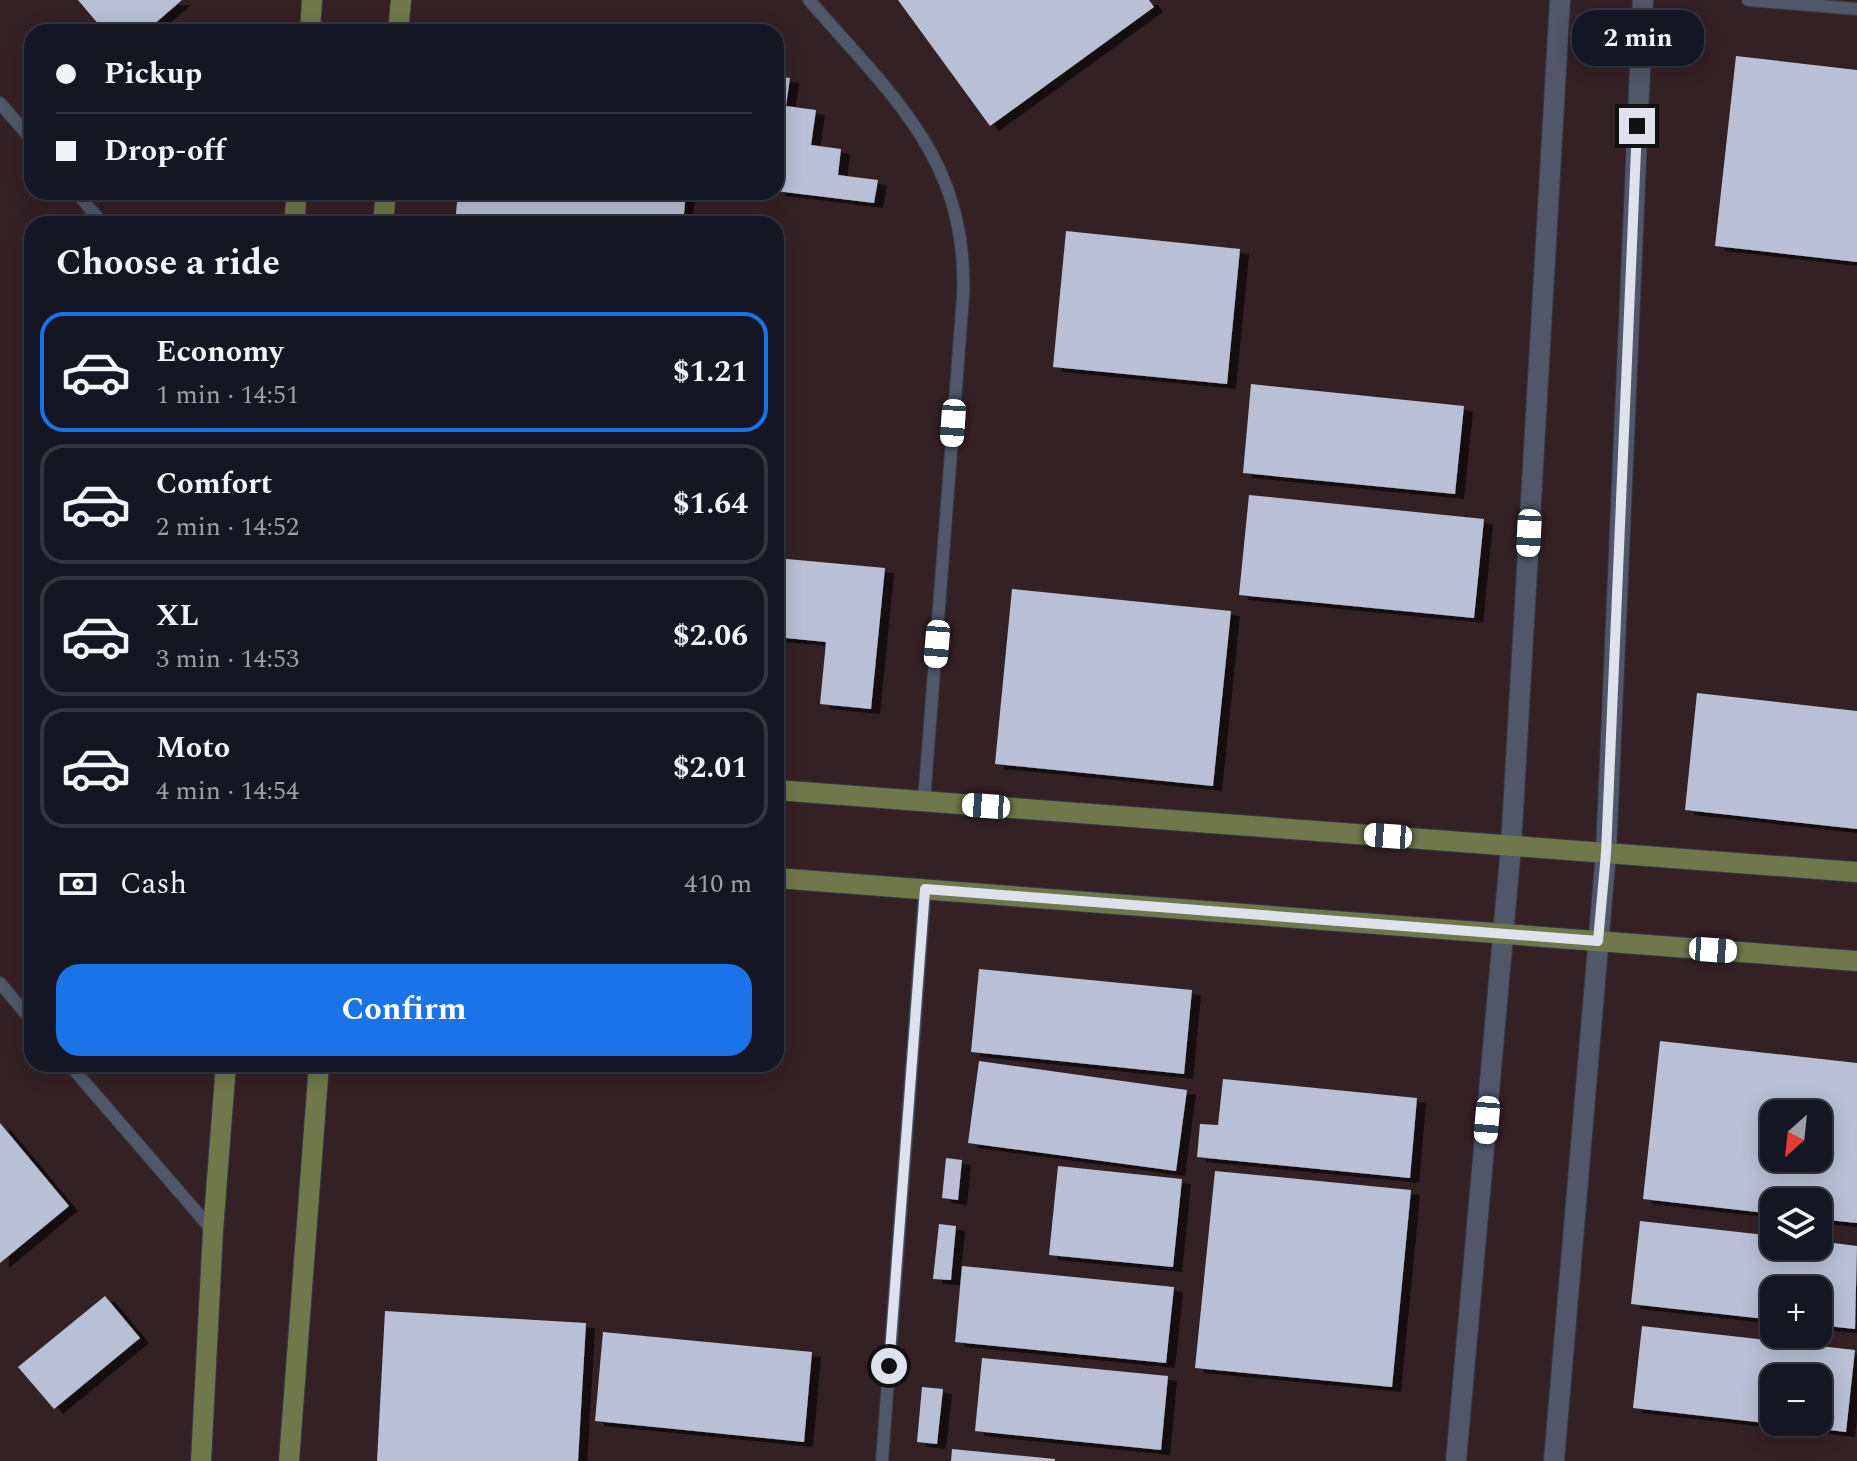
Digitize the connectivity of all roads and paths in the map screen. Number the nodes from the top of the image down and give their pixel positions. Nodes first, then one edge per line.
1 (312, 0) edge
2 (401, 0) edge
3 (809, 0) edge
4 (1560, 0) edge
5 (1643, 0) edge
6 (1748, 0) edge
7 (1857, 9) edge
8 (310, 24) edge
9 (399, 24) edge
10 (0, 103) edge
11 (24, 131) edge
12 (83, 200) edge
13 (96, 216) edge
14 (784, 791) edge
15 (924, 801) junction
16 (1511, 846) junction
17 (1606, 853) junction
18 (1857, 872) edge
19 (784, 879) edge
20 (925, 889) junction
21 (1504, 934) junction
22 (1598, 941) junction
23 (1857, 961) edge
24 (0, 983) edge
25 (24, 1012) edge
26 (76, 1072) edge
27 (225, 1072) edge
28 (318, 1072) edge
29 (213, 1231) junction
30 (201, 1461) edge
31 (289, 1461) edge
32 (882, 1461) edge
33 (1456, 1461) edge
34 (1554, 1461) edge

1 - 8 street
2 - 9 street
3 - 15 lane
4 - 16 street
5 - 17 street
6 - 7 lane
10 - 11 lane
12 - 13 lane
14 - 15 street
15 - 16 street
16 - 17 street
16 - 21 street
17 - 18 street
17 - 22 street
19 - 20 street
20 - 21 street
20 - 32 lane
21 - 22 street
21 - 33 street
22 - 23 street
22 - 34 street
24 - 25 lane
26 - 29 lane
27 - 29 street
28 - 31 street
29 - 30 street

